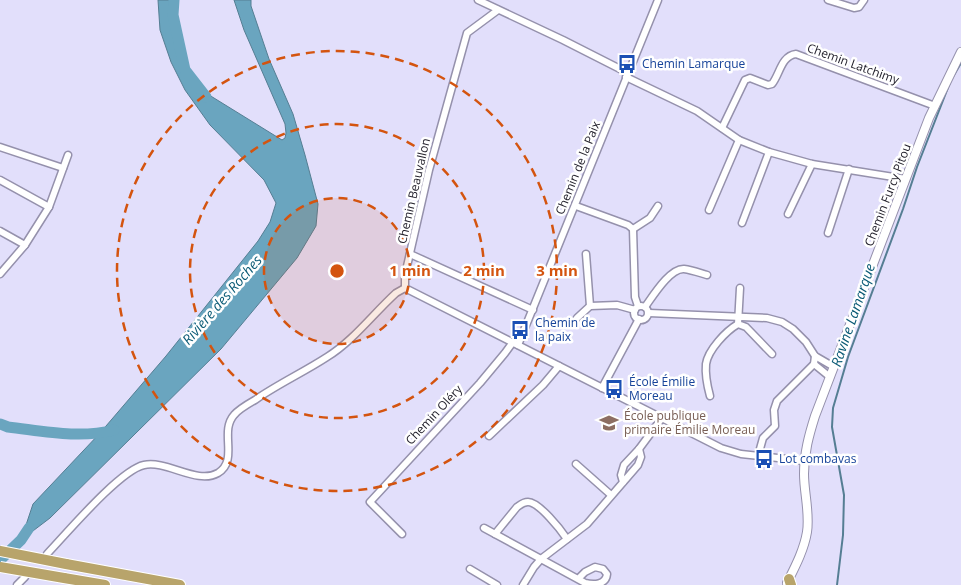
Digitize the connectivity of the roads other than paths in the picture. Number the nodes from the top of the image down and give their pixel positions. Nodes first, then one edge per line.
1 (478, 0) edge
2 (658, 0) edge
3 (828, 0) edge
4 (864, 0) edge
5 (498, 10) junction
6 (961, 52) edge
7 (627, 75) junction
8 (934, 106) junction
9 (722, 128) junction
10 (739, 140) junction
11 (0, 147) edge
12 (769, 152) junction
13 (68, 155) dead end
14 (812, 164) junction
15 (63, 168) junction
16 (849, 170) junction
17 (906, 179) junction
18 (0, 180) edge
19 (576, 206) junction
20 (658, 206) dead end
21 (49, 207) junction
22 (709, 210) dead end
23 (788, 214) dead end
24 (742, 223) dead end
25 (633, 229) junction
26 (0, 231) edge
27 (828, 233) dead end
28 (25, 245) junction
29 (410, 254) junction
30 (586, 254) dead end
31 (0, 274) edge
32 (707, 275) dead end
33 (405, 288) junction
34 (740, 288) dead end
35 (590, 306) junction
36 (642, 309) junction
37 (533, 310) junction
38 (577, 318) dead end
39 (639, 319) junction
40 (738, 321) junction
41 (515, 343) junction
42 (772, 354) dead end
43 (815, 356) junction
44 (814, 364) junction
45 (559, 366) junction
46 (834, 367) junction
47 (830, 377) junction
48 (602, 388) junction
49 (710, 396) dead end
50 (662, 418) junction
51 (489, 436) dead end
52 (758, 456) junction
53 (805, 461) junction
54 (576, 464) dead end
55 (611, 495) junction
56 (484, 528) dead end
57 (402, 534) dead end
58 (495, 534) junction
59 (568, 540) junction
60 (0, 551) edge
61 (47, 554) dead end
62 (541, 559) junction
63 (0, 567) edge
64 (470, 568) dead end
65 (25, 576) dead end
66 (578, 579) dead end
67 (789, 583) edge
68 (17, 585) edge
69 (104, 585) edge
70 (180, 585) edge
71 (497, 585) edge
72 (523, 585) edge

1 - 5 street
2 - 7 street, Chemin de la Paix
3 - 4 street
5 - 7 street
5 - 29 street, Chemin Beauvallon
6 - 8 street, Chemin Furcy Pitou
7 - 9 street
7 - 19 street, Chemin de la Paix
8 - 9 street, Chemin Latchimy
8 - 17 street, Chemin Furcy Pitou
9 - 10 street
10 - 12 street
10 - 22 street
11 - 15 street
12 - 14 street
12 - 24 street
13 - 15 street
14 - 16 street
14 - 23 street
15 - 21 street
16 - 17 street
16 - 27 street
17 - 46 street, Chemin Furcy Pitou
18 - 21 street
19 - 25 street
19 - 37 street, Chemin de la Paix
20 - 25 street
21 - 28 street
25 - 36 street
26 - 28 street
28 - 31 street
29 - 33 street, Chemin Beauvallon
29 - 37 street
30 - 35 street
32 - 36 street
33 - 41 street
33 - 61 street
34 - 40 street
35 - 36 street
35 - 38 street
36 - 39 street
36 - 39 street
36 - 40 street
37 - 41 street, Chemin de la Paix
39 - 48 street
40 - 42 street
40 - 43 street
40 - 49 street
41 - 45 street
41 - 57 street, Chemin Oléry
43 - 44 street
43 - 46 street
44 - 47 street
44 - 52 street
45 - 48 street
45 - 51 street
46 - 47 street, Chemin Furcy Pitou
47 - 53 street, Chemin Furcy Pitou
48 - 50 street
50 - 52 street
50 - 55 street
52 - 53 street
53 - 67 street, Chemin Furcy Pitou
54 - 55 street
55 - 59 street
56 - 58 street
58 - 59 street
58 - 62 street
59 - 62 street
60 - 70 highway, bridge
62 - 66 street
62 - 72 street
63 - 69 highway, bridge
64 - 71 street
65 - 68 street

